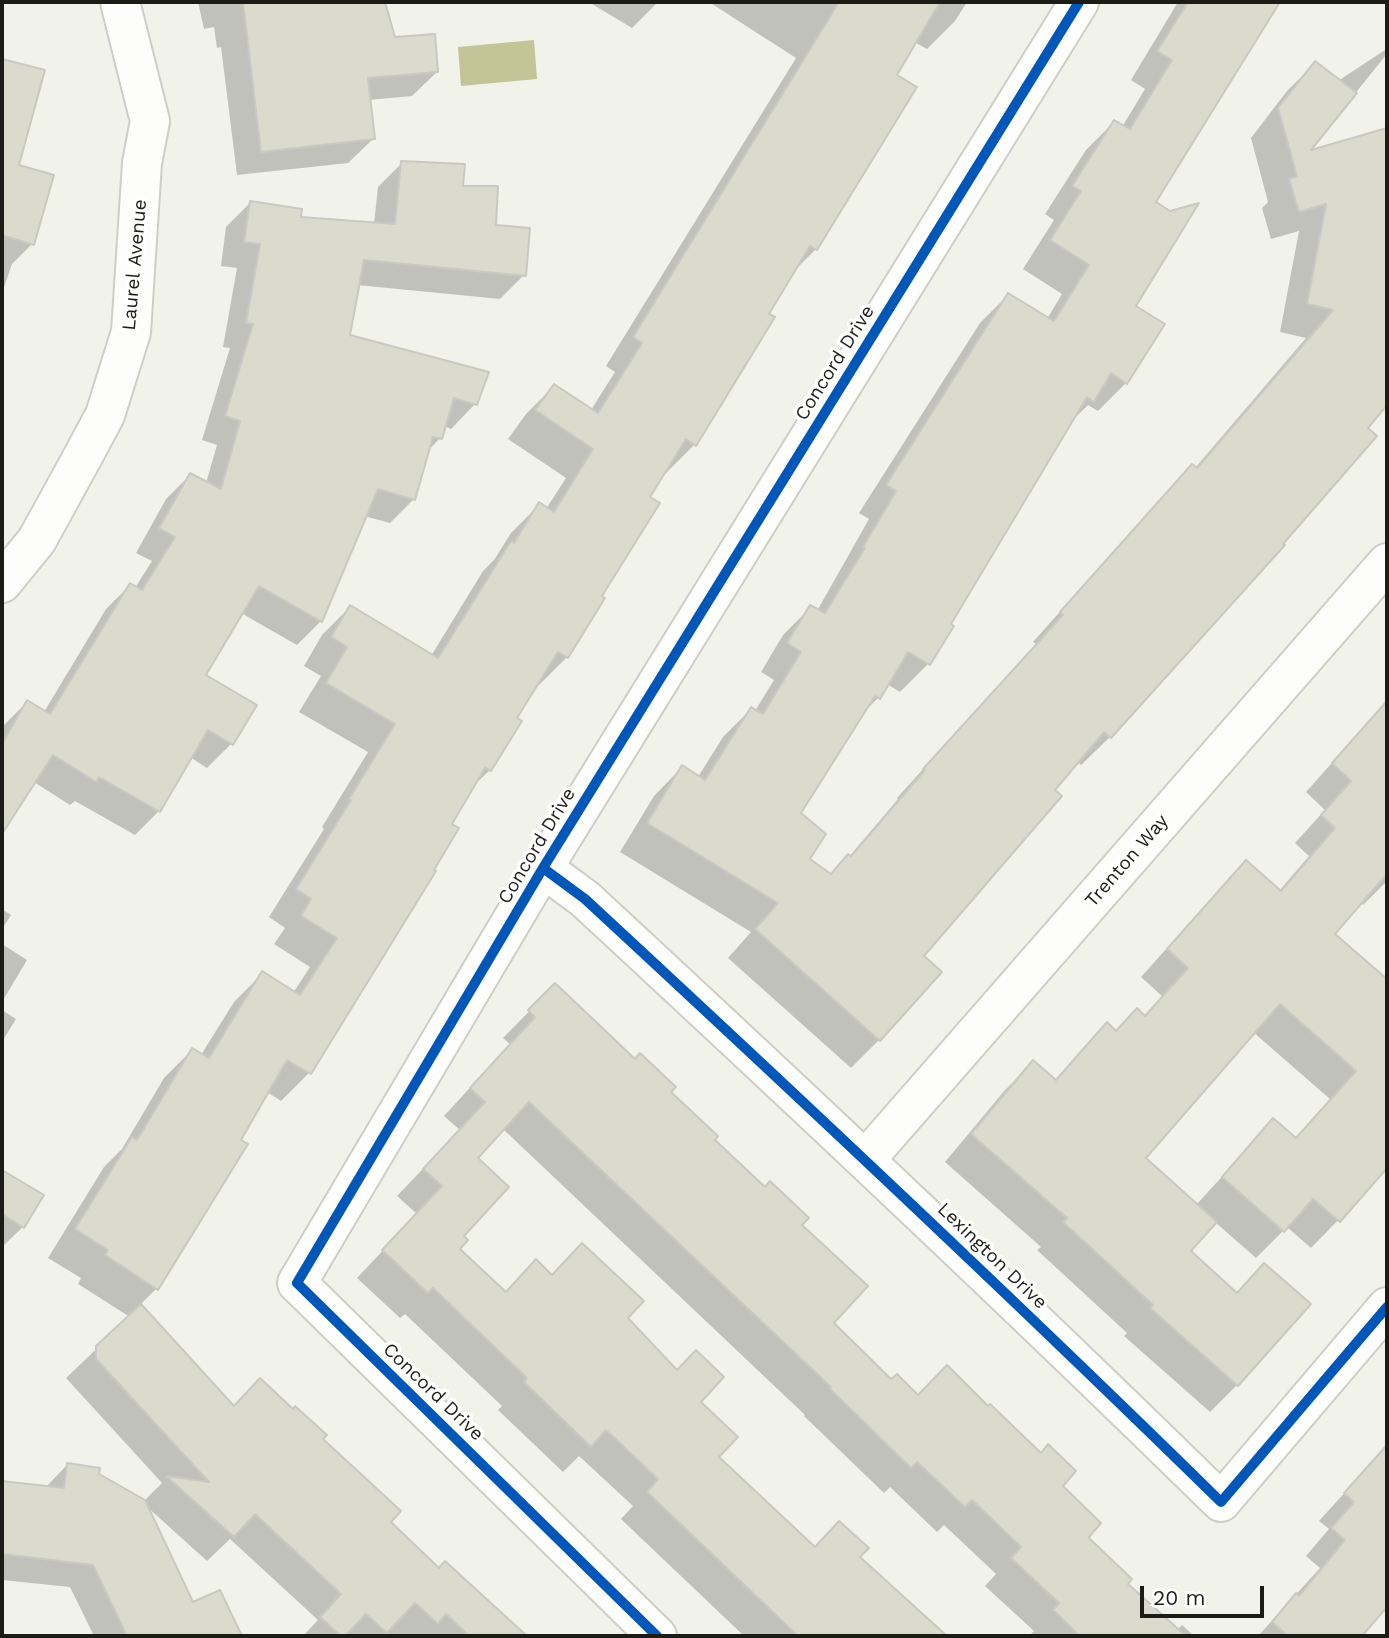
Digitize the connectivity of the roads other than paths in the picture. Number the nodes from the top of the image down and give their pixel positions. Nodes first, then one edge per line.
1 (120, 2) edge
2 (1079, 2) edge
3 (1387, 563) edge
4 (2, 583) edge
5 (543, 868) junction
6 (866, 1159) junction
7 (1387, 1307) edge
8 (657, 1636) edge

1 - 4 street, Laurel Avenue
2 - 5 street, Concord Drive
3 - 6 street, Trenton Way
5 - 6 street, Lexington Drive
5 - 8 street, Concord Drive
6 - 7 street, Lexington Drive

